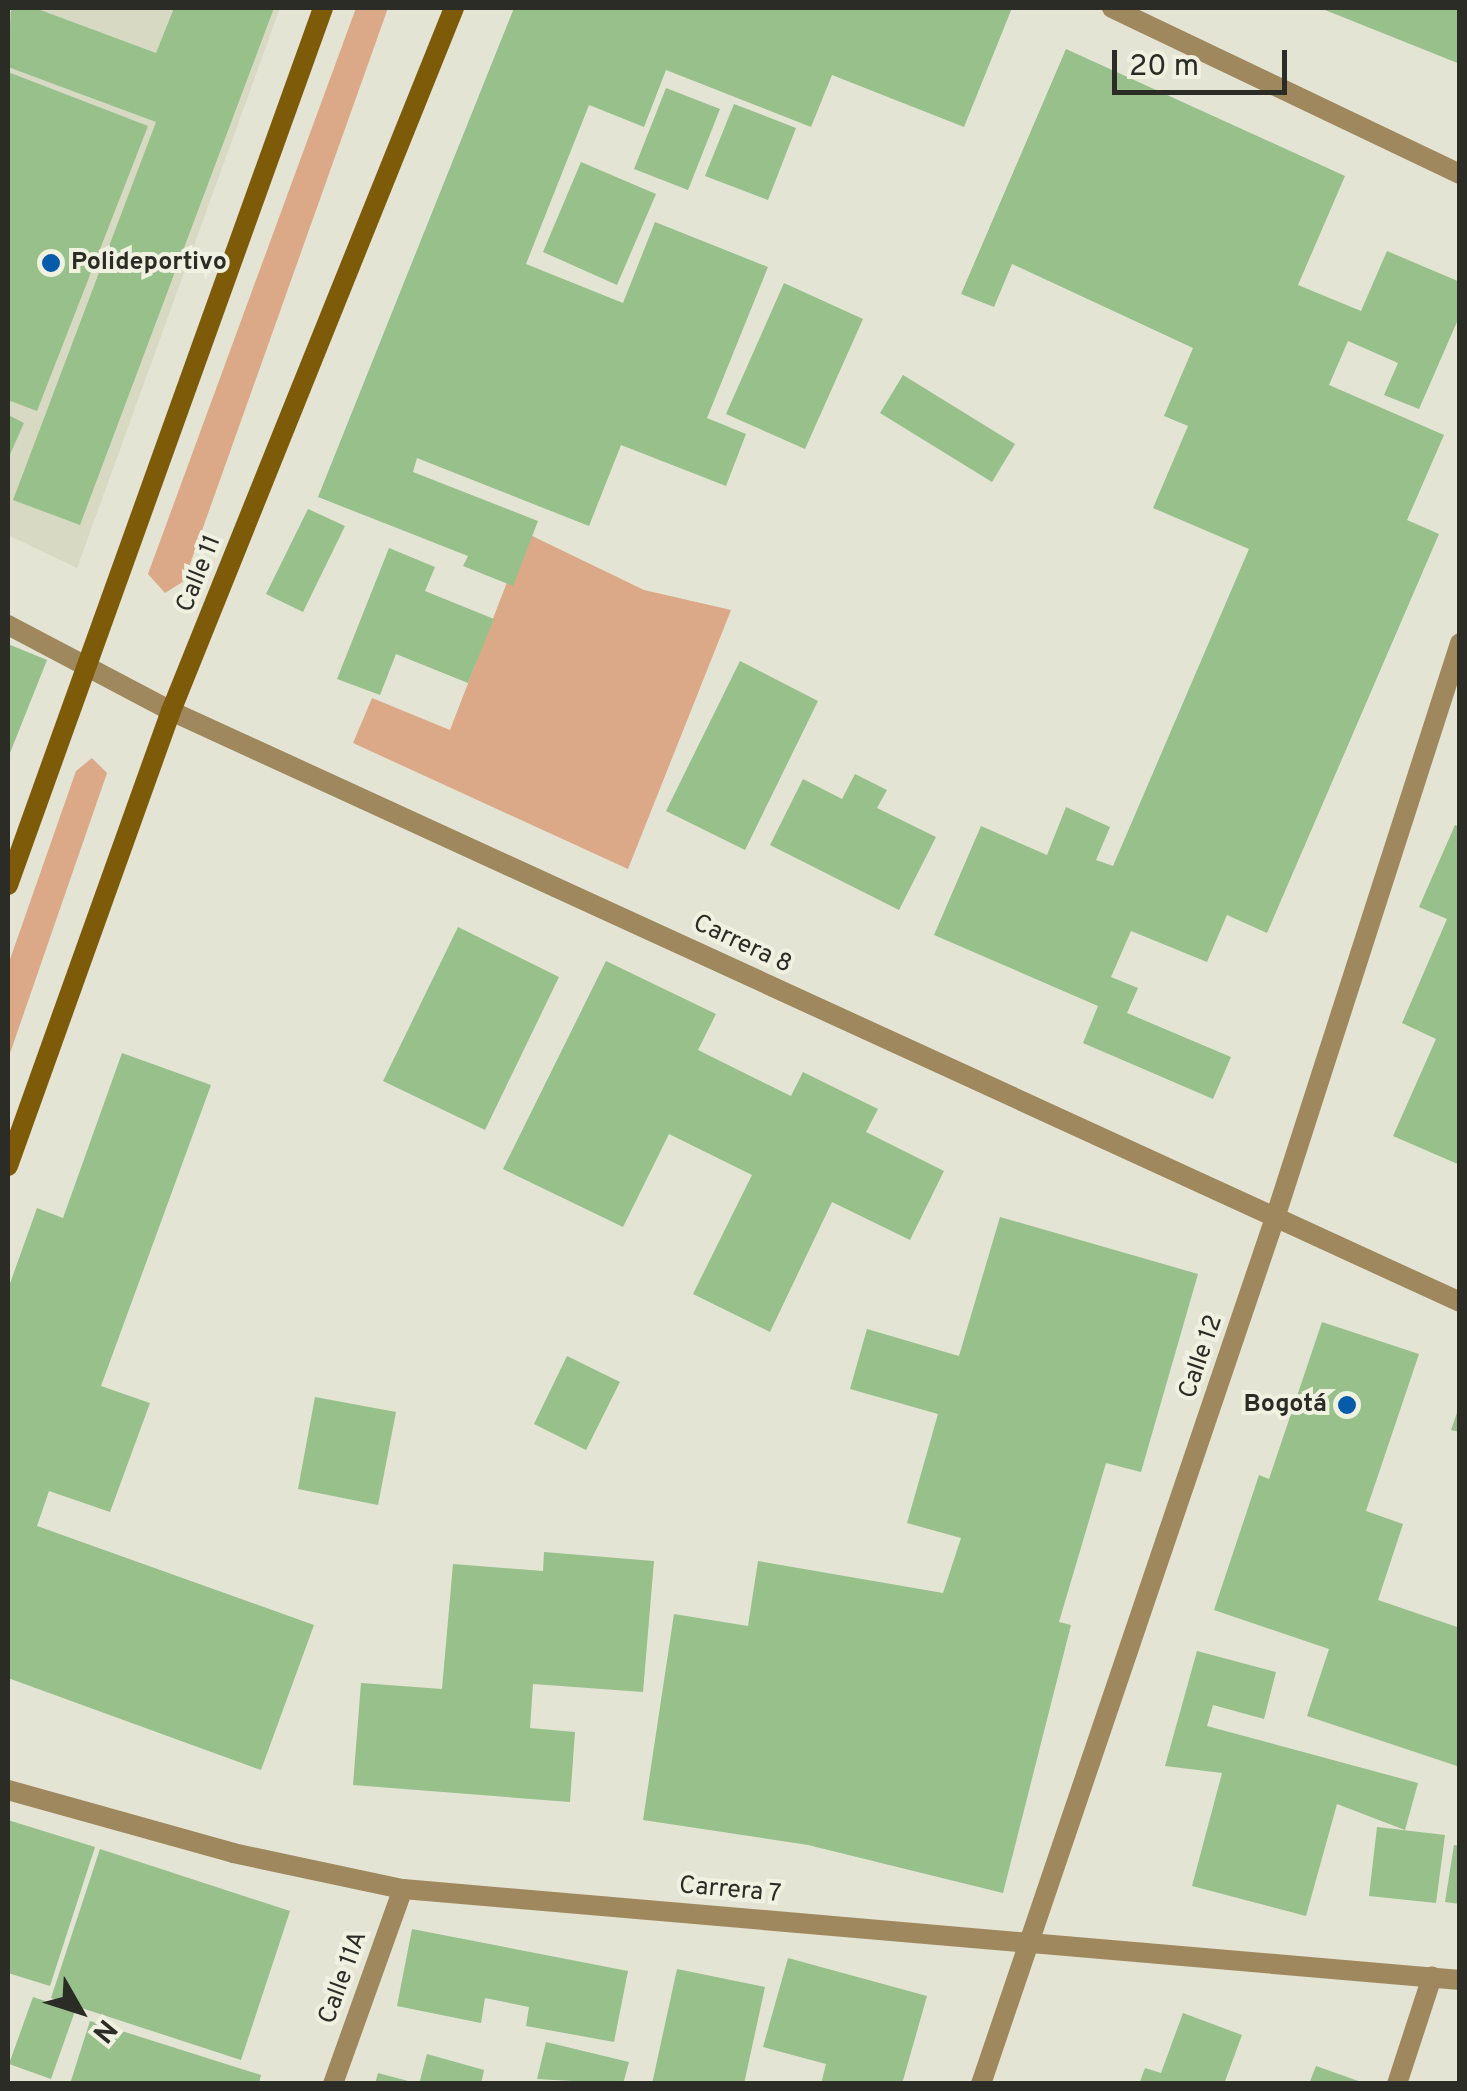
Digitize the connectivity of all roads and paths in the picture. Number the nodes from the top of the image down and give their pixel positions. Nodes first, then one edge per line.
1 (323, 8) edge
2 (454, 8) edge
3 (1112, 8) edge
4 (1460, 174) edge
5 (8, 625) edge
6 (1460, 642) edge
7 (87, 664) junction
8 (172, 712) junction
9 (8, 885) edge
10 (8, 1166) edge
11 (1275, 1218) junction
12 (1460, 1302) edge
13 (8, 1790) edge
14 (403, 1889) junction
15 (1029, 1942) junction
16 (1432, 1976) junction
17 (1460, 1980) edge
18 (332, 2084) edge
19 (981, 2084) edge
20 (1397, 2084) edge

1 - 7 main road
2 - 8 main road, Calle 11
3 - 4 street
5 - 7 street, Carrera 8
6 - 11 street, Calle 12
7 - 8 street, Carrera 8
7 - 9 main road
8 - 10 main road, Calle 11
8 - 11 street, Carrera 8
11 - 12 street, Carrera 8
11 - 15 street, Calle 12
13 - 14 street, Carrera 7
14 - 15 street, Carrera 7
14 - 18 street, Calle 11A
15 - 16 street, Carrera 7
15 - 19 street, Calle 12
16 - 17 street, Carrera 7
16 - 20 street

